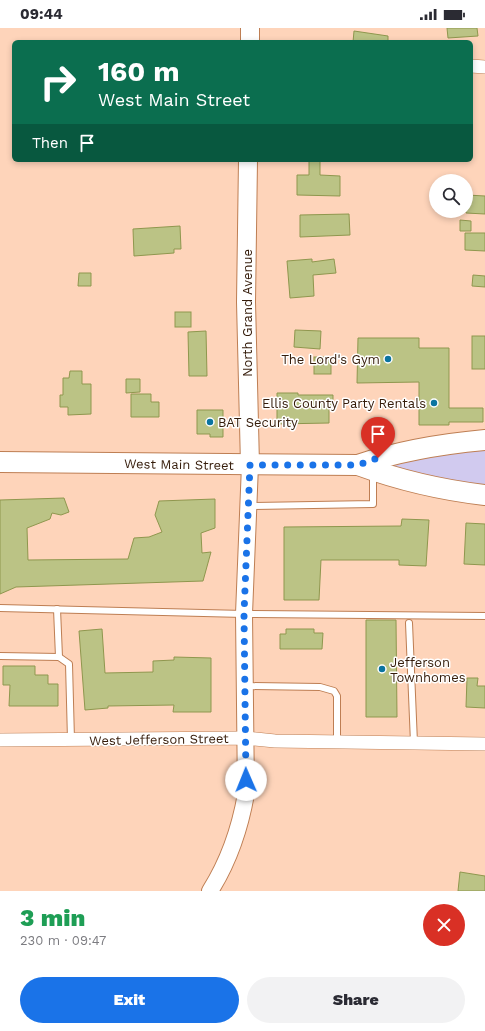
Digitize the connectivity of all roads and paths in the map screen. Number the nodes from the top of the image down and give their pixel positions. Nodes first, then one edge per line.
1 (250, 28) edge
2 (250, 40) edge
3 (473, 66) edge
4 (485, 67) edge
5 (248, 162) edge
6 (485, 440) edge
7 (0, 462) edge
8 (250, 465) junction
9 (366, 468) junction
10 (485, 495) edge
11 (248, 506) junction
12 (0, 608) edge
13 (57, 609) junction
14 (244, 614) junction
15 (485, 616) edge
16 (409, 623) dead end
17 (0, 656) edge
18 (59, 657) junction
19 (245, 686) junction
20 (244, 738) junction
21 (0, 740) edge
22 (71, 740) junction
23 (337, 742) junction
24 (414, 743) junction
25 (485, 744) edge
26 (210, 891) edge

1 - 2 main road
3 - 4 street
5 - 8 main road, North Grand Avenue
6 - 9 main road, West Main Street
7 - 8 main road, West Main Street
8 - 9 main road, West Main Street
8 - 11 street
9 - 10 main road, West Main Street
9 - 11 lane
11 - 14 street
12 - 13 lane
13 - 14 lane
13 - 18 lane
14 - 15 lane
14 - 19 street
16 - 24 lane
17 - 18 lane
18 - 22 lane
19 - 20 street
19 - 23 lane
20 - 22 street, West Jefferson Street
20 - 23 street, West Jefferson Street
20 - 26 street
21 - 22 street, West Jefferson Street
23 - 24 street, West Jefferson Street
24 - 25 street, West Jefferson Street

